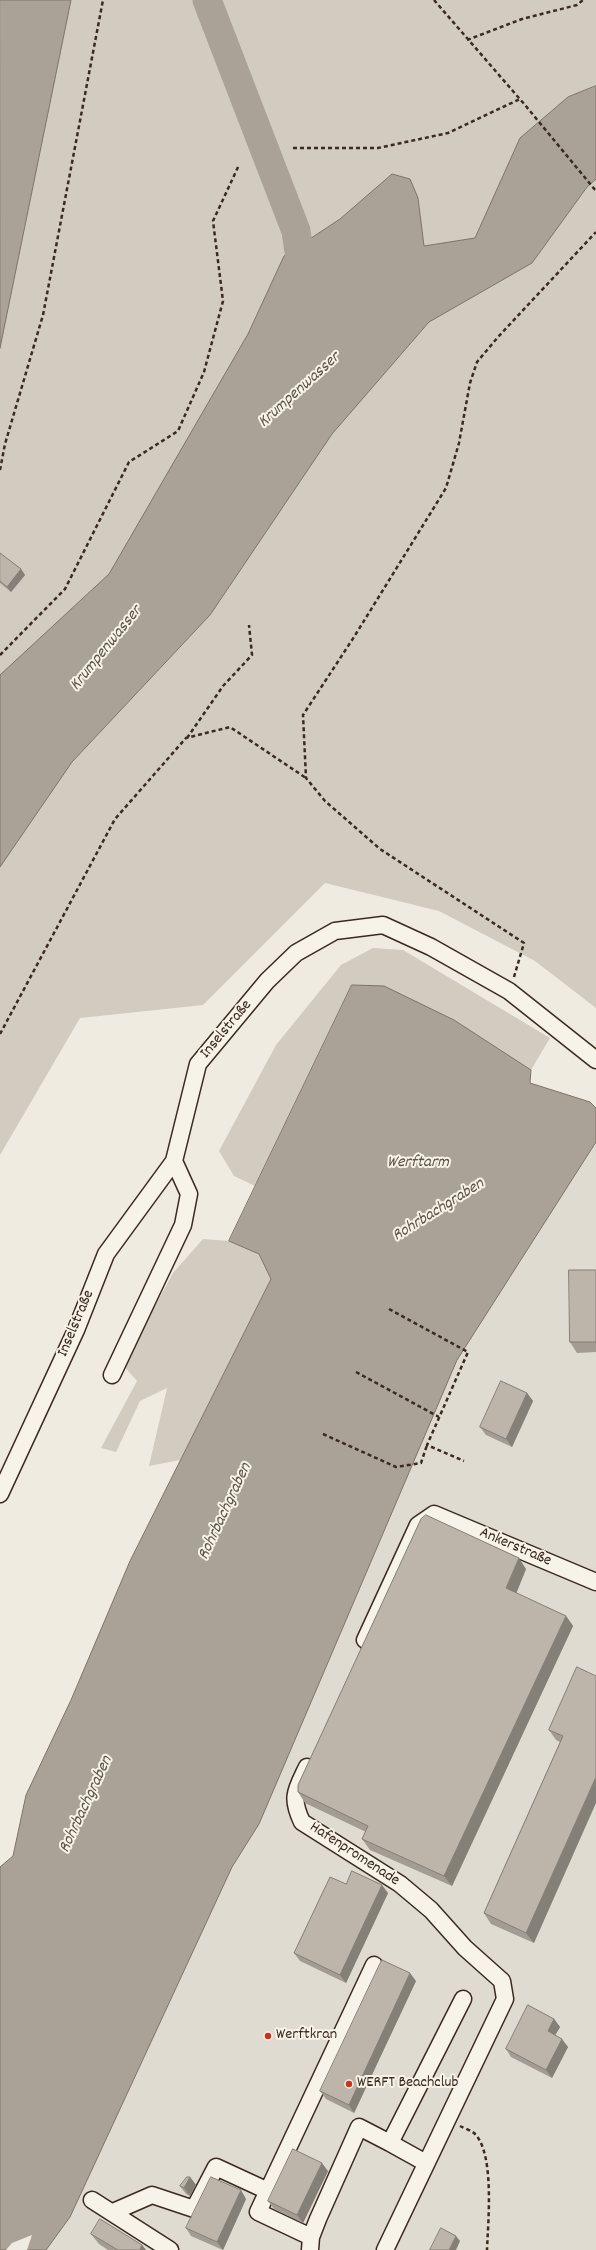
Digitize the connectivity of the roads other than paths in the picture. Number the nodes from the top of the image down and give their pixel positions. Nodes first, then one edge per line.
1 (596, 1060) edge
2 (174, 1161) junction
3 (112, 1375) dead end
4 (0, 1494) edge
5 (596, 1582) edge
6 (358, 1655) edge
7 (312, 1756) edge
8 (374, 1965) dead end
9 (463, 2000) dead end
10 (390, 2143) junction
11 (426, 2164) junction
12 (268, 2191) junction
13 (92, 2200) dead end
14 (113, 2212) junction
15 (311, 2243) edge
16 (168, 2249) edge
17 (385, 2250) edge

1 - 2 lane, Inselstraße
2 - 3 lane
2 - 4 lane, Inselstraße
5 - 6 lane, Ankerstraße
7 - 11 lane, Hafenpromenade
8 - 12 lane
9 - 10 lane
10 - 11 lane
10 - 15 lane
11 - 17 lane
12 - 14 lane
12 - 15 lane
13 - 14 lane
14 - 16 lane

